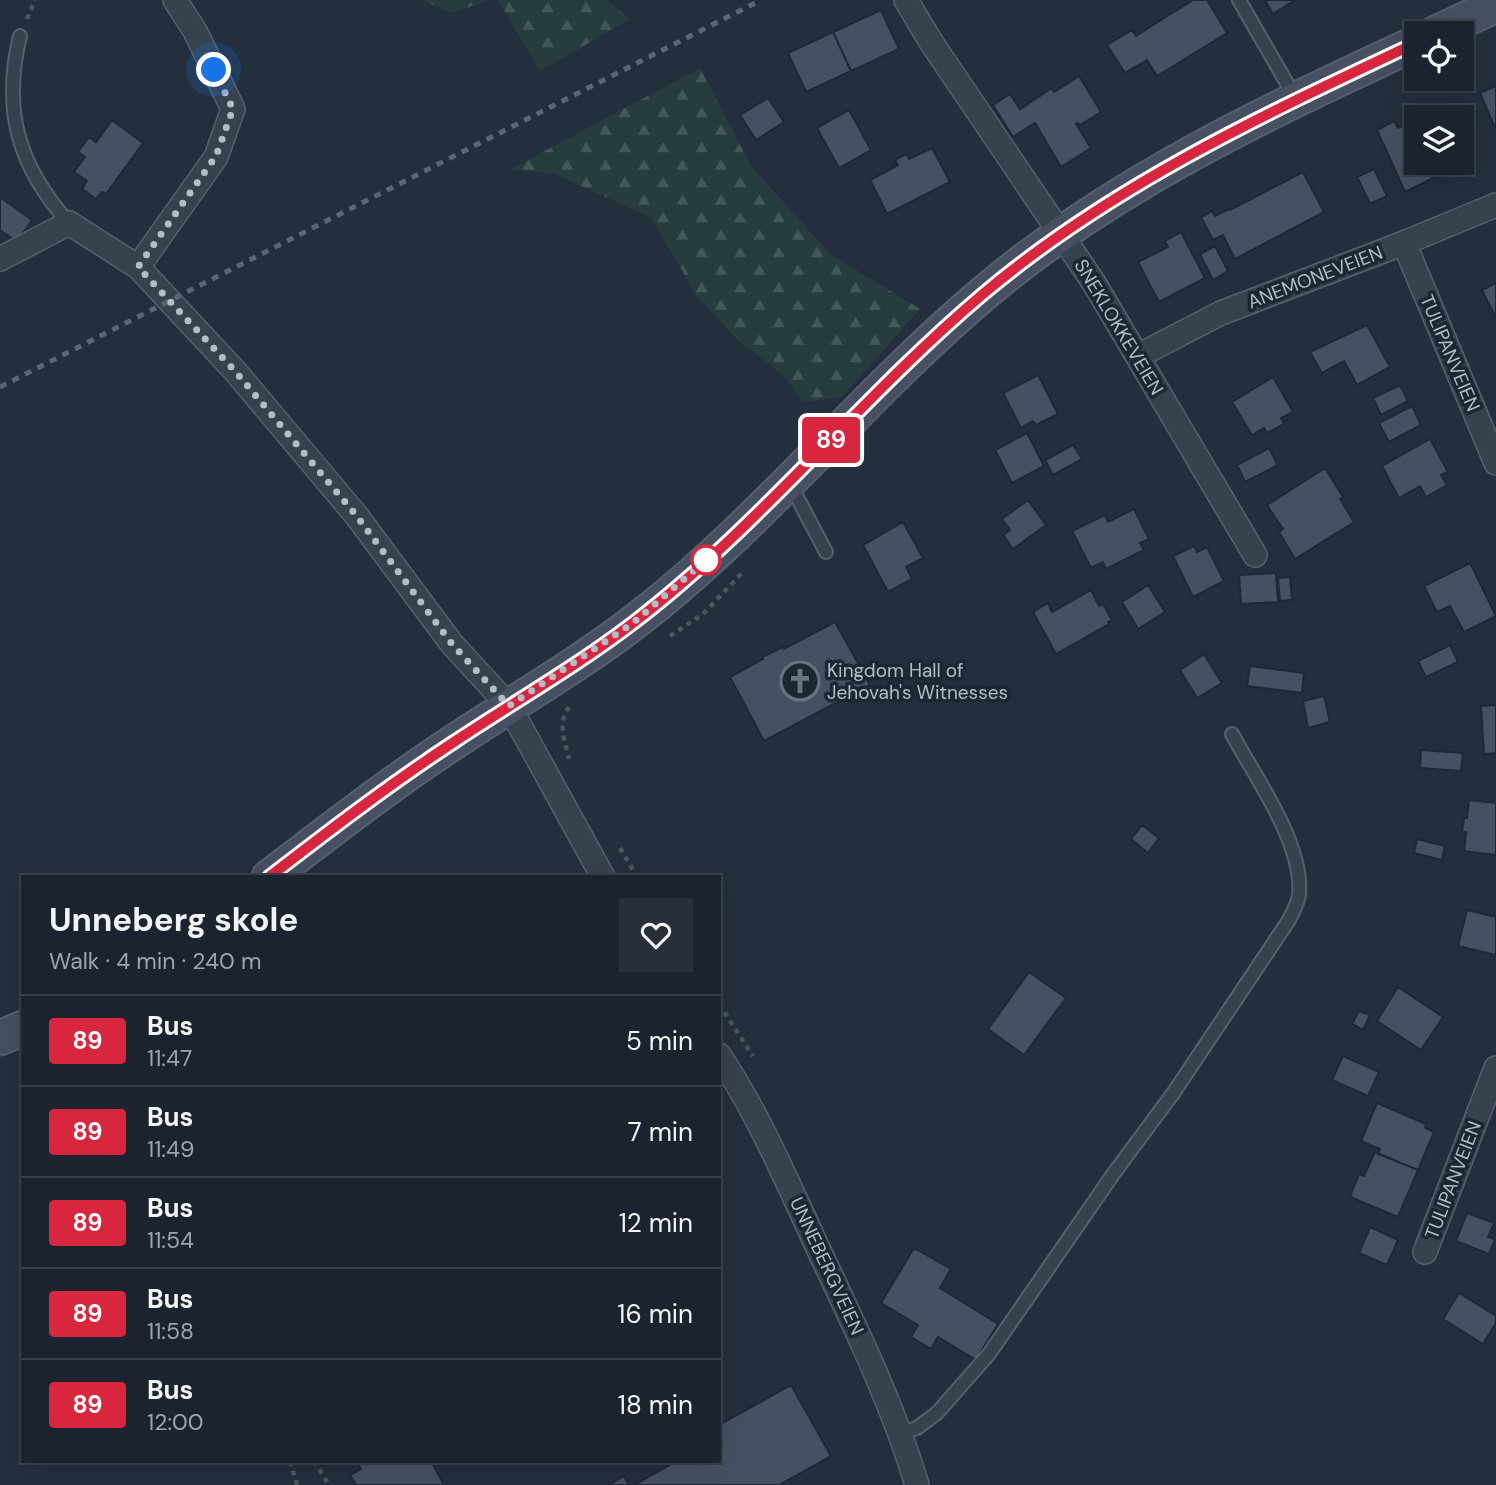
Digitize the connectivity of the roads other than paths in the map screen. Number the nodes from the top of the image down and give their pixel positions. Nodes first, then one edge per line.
1 (175, 0) edge
2 (906, 0) edge
3 (1238, 0) edge
4 (1496, 5) edge
5 (1462, 21) edge
6 (20, 36) dead end
7 (1404, 49) edge
8 (1296, 99) junction
9 (1496, 205) edge
10 (69, 223) junction
11 (1062, 234) junction
12 (1404, 243) junction
13 (0, 260) edge
14 (138, 267) junction
15 (1138, 356) junction
16 (1496, 463) edge
17 (789, 482) junction
18 (826, 552) dead end
19 (1255, 555) dead end
20 (509, 706) junction
21 (1232, 734) dead end
22 (272, 875) edge
23 (602, 875) edge
24 (21, 1029) edge
25 (0, 1038) edge
26 (721, 1058) edge
27 (1496, 1068) edge
28 (1425, 1252) dead end
29 (902, 1433) junction
30 (917, 1485) edge

1 - 14 street
2 - 11 street, SNEKLOKKEVEIEN
3 - 8 lane
4 - 5 main road
6 - 10 lane
7 - 8 main road
8 - 11 main road
9 - 12 street, ANEMONEVEIEN
10 - 13 street
10 - 14 street
11 - 15 street, SNEKLOKKEVEIEN
11 - 17 main road
12 - 15 street, ANEMONEVEIEN
12 - 16 street, TULIPANVEIEN
14 - 20 street
15 - 19 street, SNEKLOKKEVEIEN
17 - 18 lane
17 - 20 main road
20 - 22 main road
20 - 23 street
21 - 29 lane
24 - 25 main road
26 - 29 street, UNNEBERGVEIEN
27 - 28 street, TULIPANVEIEN
29 - 30 street, UNNEBERGVEIEN

